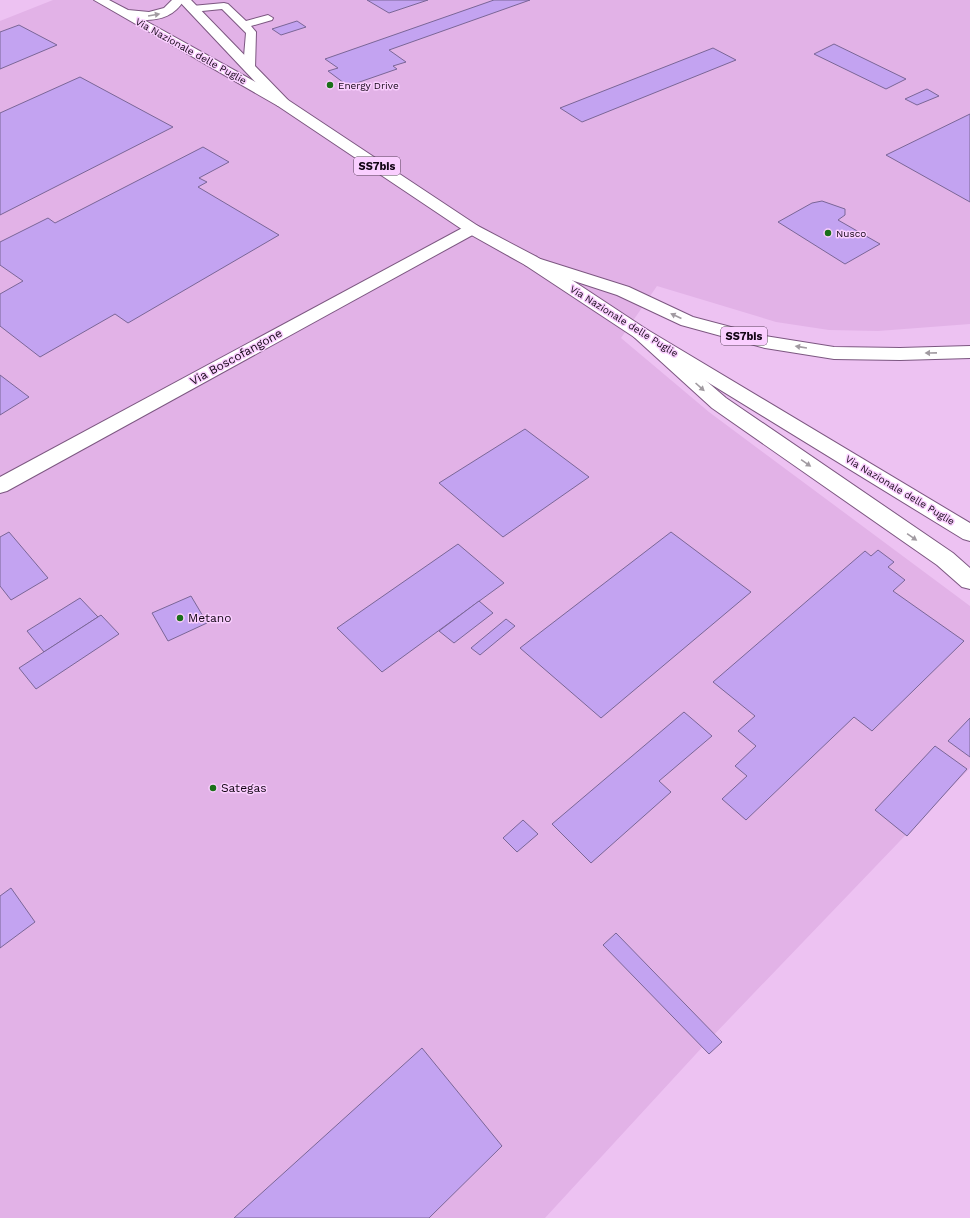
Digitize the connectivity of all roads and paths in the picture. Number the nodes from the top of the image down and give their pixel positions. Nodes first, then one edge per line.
1 (100, 0) edge
2 (178, 0) edge
3 (188, 4) edge
4 (125, 14) junction
5 (268, 18) dead end
6 (244, 25) junction
7 (249, 68) junction
8 (283, 103) junction
9 (472, 229) junction
10 (531, 262) junction
11 (640, 333) junction
12 (970, 352) edge
13 (0, 486) edge
14 (970, 533) edge
15 (970, 581) edge

1 - 4 main road, Via Nazionale delle Puglie
4 -> 2 main road
3 - 6 lane
3 - 7 main road, Via Nazionale delle Puglie / SS7bis
4 - 8 main road, Via Nazionale delle Puglie
5 - 6 lane
6 - 7 lane
7 - 8 main road, Via Nazionale delle Puglie / SS7bis
8 - 9 main road, Via Nazionale delle Puglie / SS7bis
9 - 10 main road, Via Nazionale delle Puglie / SS7bis
9 - 13 main road, Via Boscofangone
10 - 11 main road, Via Nazionale delle Puglie / SS7bis
12 -> 10 main road, SS7bis
11 - 14 main road, Via Nazionale delle Puglie / SS7bis
11 -> 15 main road, SS7bis

